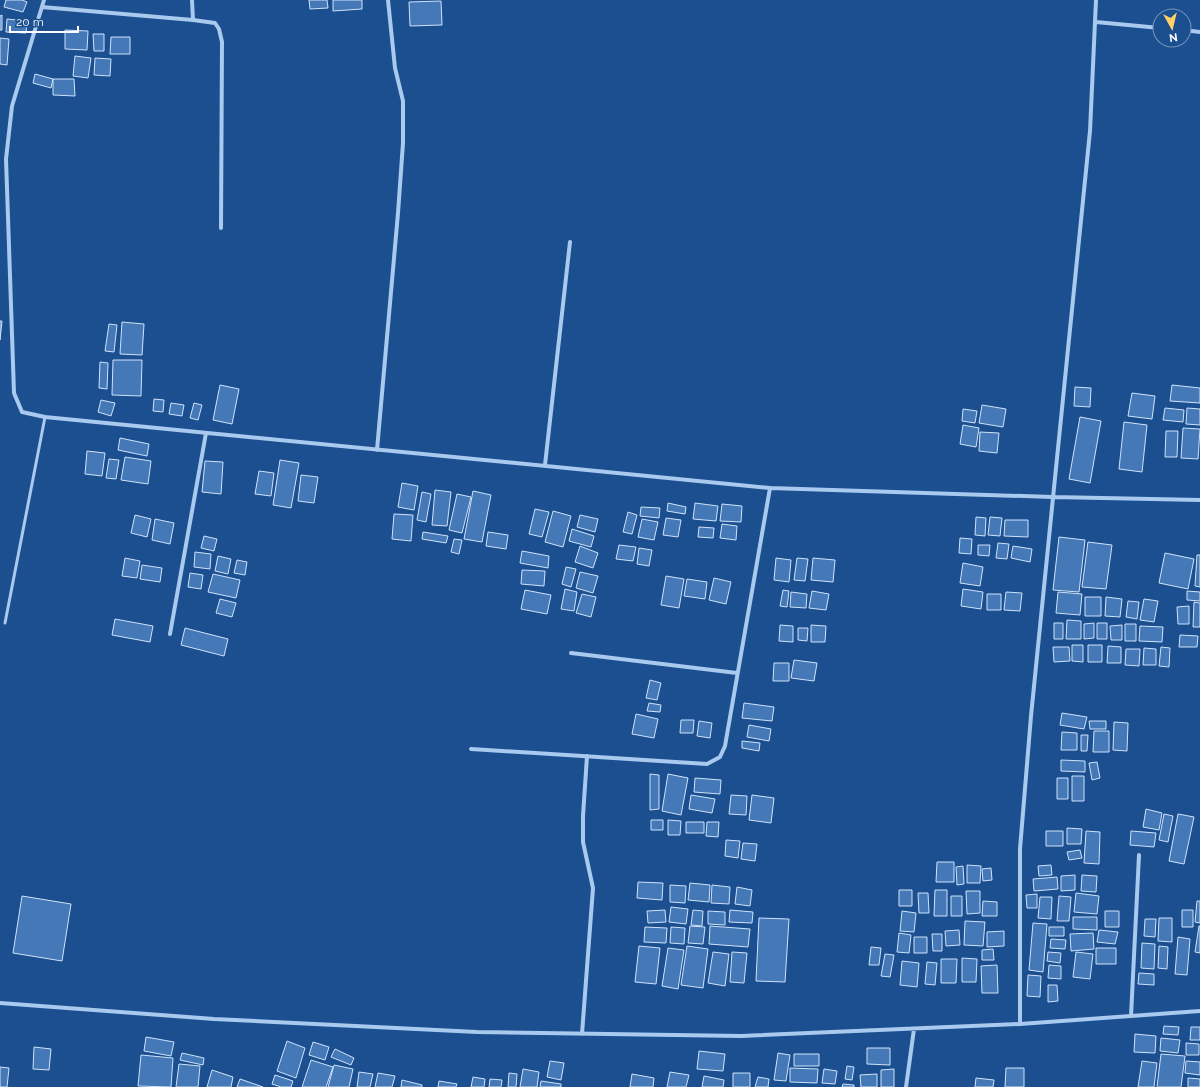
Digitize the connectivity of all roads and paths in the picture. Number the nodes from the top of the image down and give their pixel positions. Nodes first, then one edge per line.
1 (44, 0) edge
2 (192, 0) edge
3 (388, 0) edge
4 (1096, 0) edge
5 (42, 7) junction
6 (192, 20) junction
7 (1096, 22) junction
8 (1152, 27) edge
9 (0, 159) edge
10 (6, 159) junction
11 (221, 228) dead end
12 (570, 242) dead end
13 (45, 417) junction
14 (206, 433) junction
15 (377, 450) junction
16 (545, 465) junction
17 (770, 488) junction
18 (1053, 498) junction
19 (1200, 500) edge
20 (5, 623) dead end
21 (170, 634) dead end
22 (571, 653) dead end
23 (738, 673) junction
24 (471, 749) dead end
25 (587, 756) junction
26 (1139, 855) dead end
27 (0, 1003) edge
28 (1200, 1011) edge
29 (1131, 1016) junction
30 (1020, 1024) junction
31 (914, 1029) junction
32 (582, 1034) junction
33 (906, 1087) edge

1 - 5 street
2 - 6 street
3 - 15 street
4 - 7 street
5 - 6 street
5 - 10 street
6 - 11 street
7 - 8 street
7 - 18 street
9 - 10 street
10 - 13 street
12 - 16 street
13 - 14 street
13 - 20 lane
14 - 15 street
14 - 21 street
15 - 16 street
16 - 17 street
17 - 18 street
17 - 23 street
18 - 19 street
18 - 30 street
22 - 23 street
23 - 25 street
24 - 25 street
25 - 32 street
26 - 29 street
27 - 32 street
28 - 29 street
29 - 30 street
30 - 31 street
31 - 32 street
31 - 33 street

